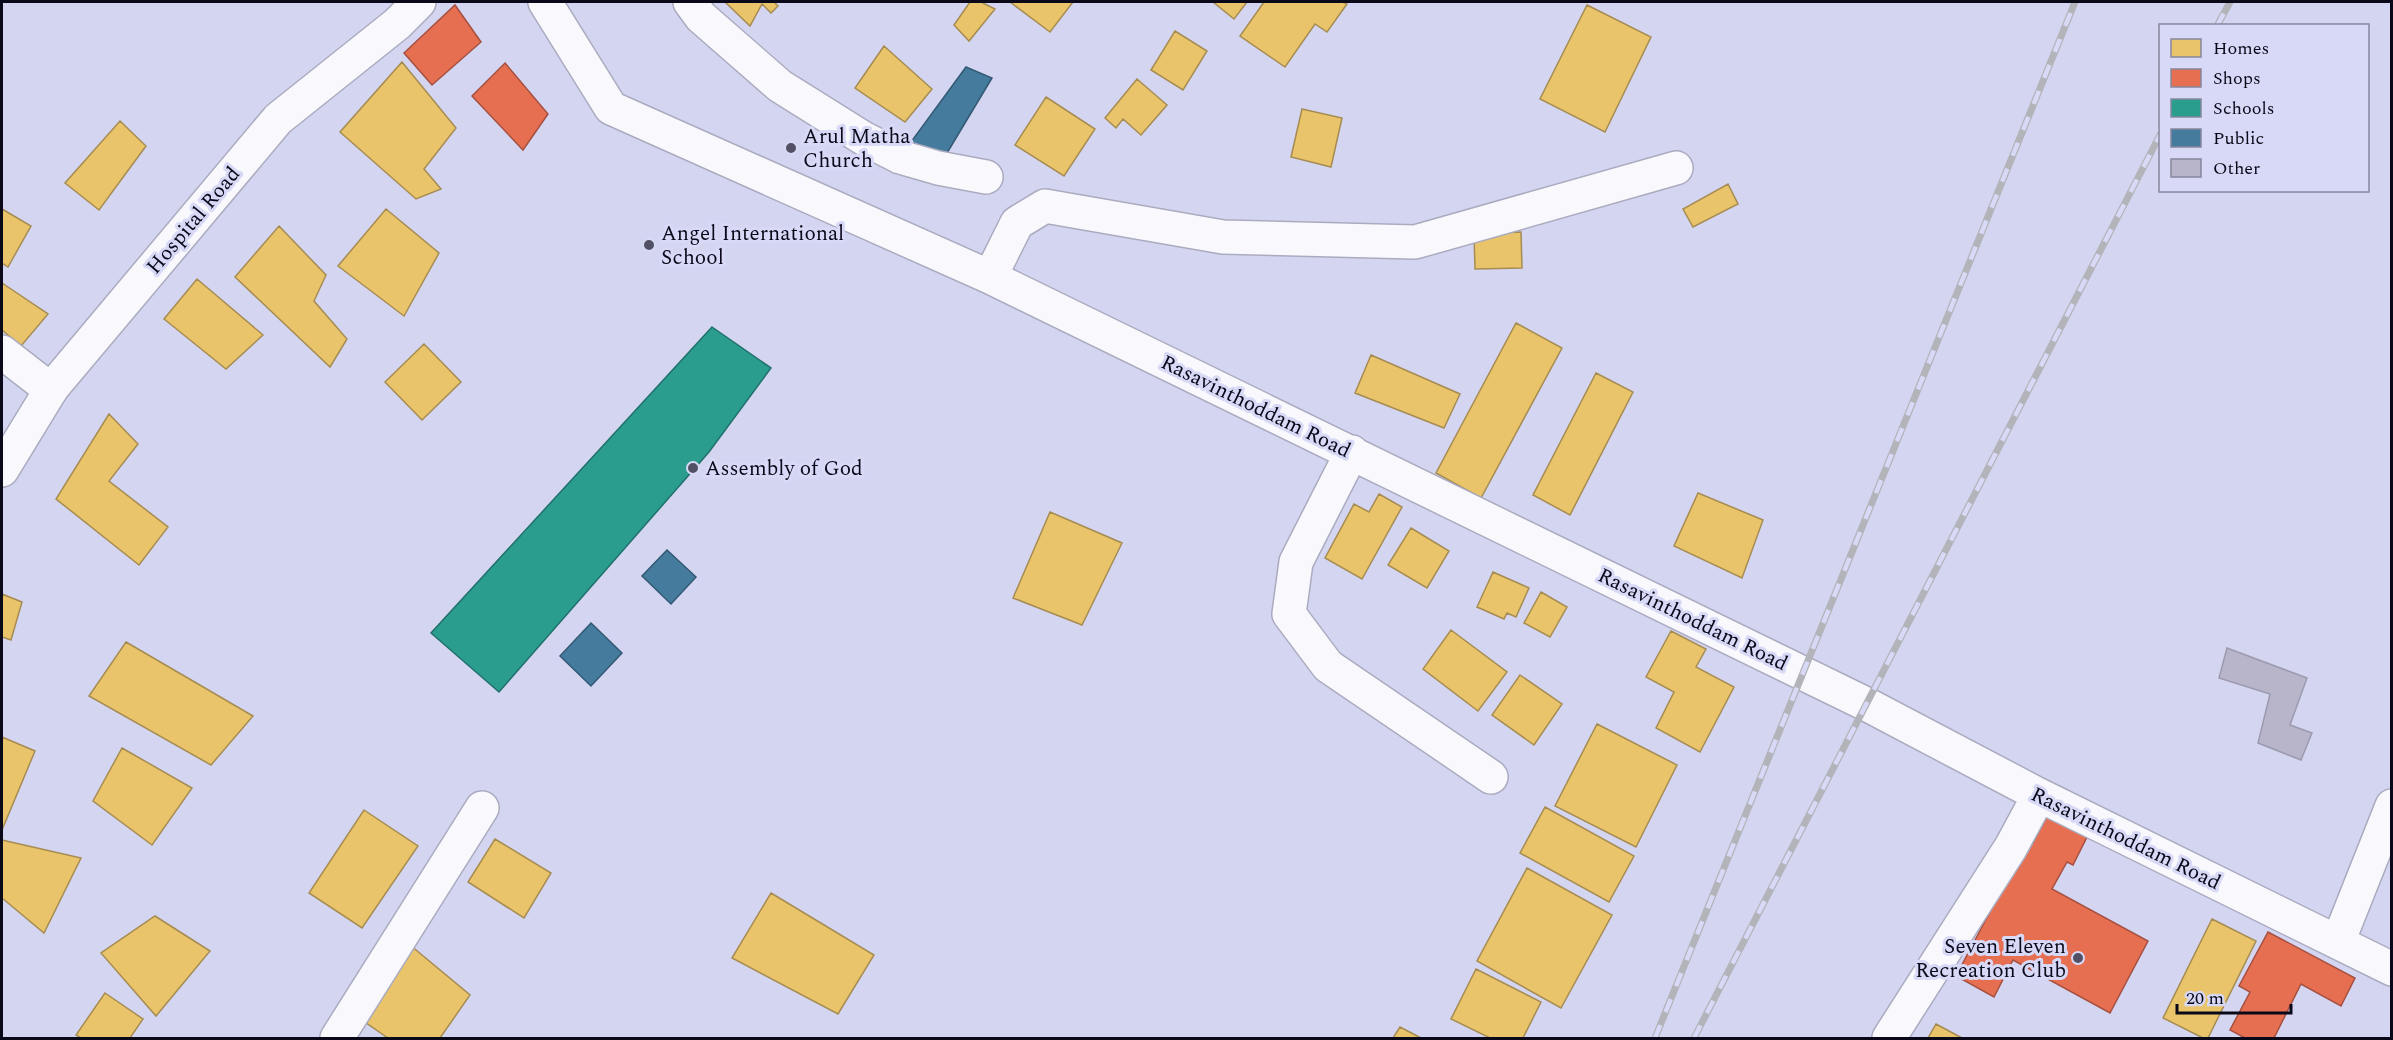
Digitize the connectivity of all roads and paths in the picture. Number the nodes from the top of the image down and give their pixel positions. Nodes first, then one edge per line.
1 (419, 2) edge
2 (545, 2) edge
3 (690, 2) edge
4 (1676, 168) dead end
5 (986, 177) dead end
6 (990, 277) junction
7 (2, 352) edge
8 (51, 390) junction
9 (1352, 452) junction
10 (2, 470) edge
11 (1491, 777) dead end
12 (2039, 795) junction
13 (2391, 806) edge
14 (483, 808) dead end
15 (2338, 942) junction
16 (2391, 969) edge
17 (337, 1038) edge
18 (1889, 1038) edge

1 - 8 street, Hospital Road
2 - 6 street, Rasavinthoddam Road
3 - 5 street
4 - 6 street
6 - 9 street, Rasavinthoddam Road
7 - 8 street
8 - 10 street, Hospital Road
9 - 11 street
9 - 12 street, Rasavinthoddam Road
12 - 15 street, Rasavinthoddam Road
12 - 18 street
13 - 15 street
14 - 17 street
15 - 16 street, Rasavinthoddam Road

